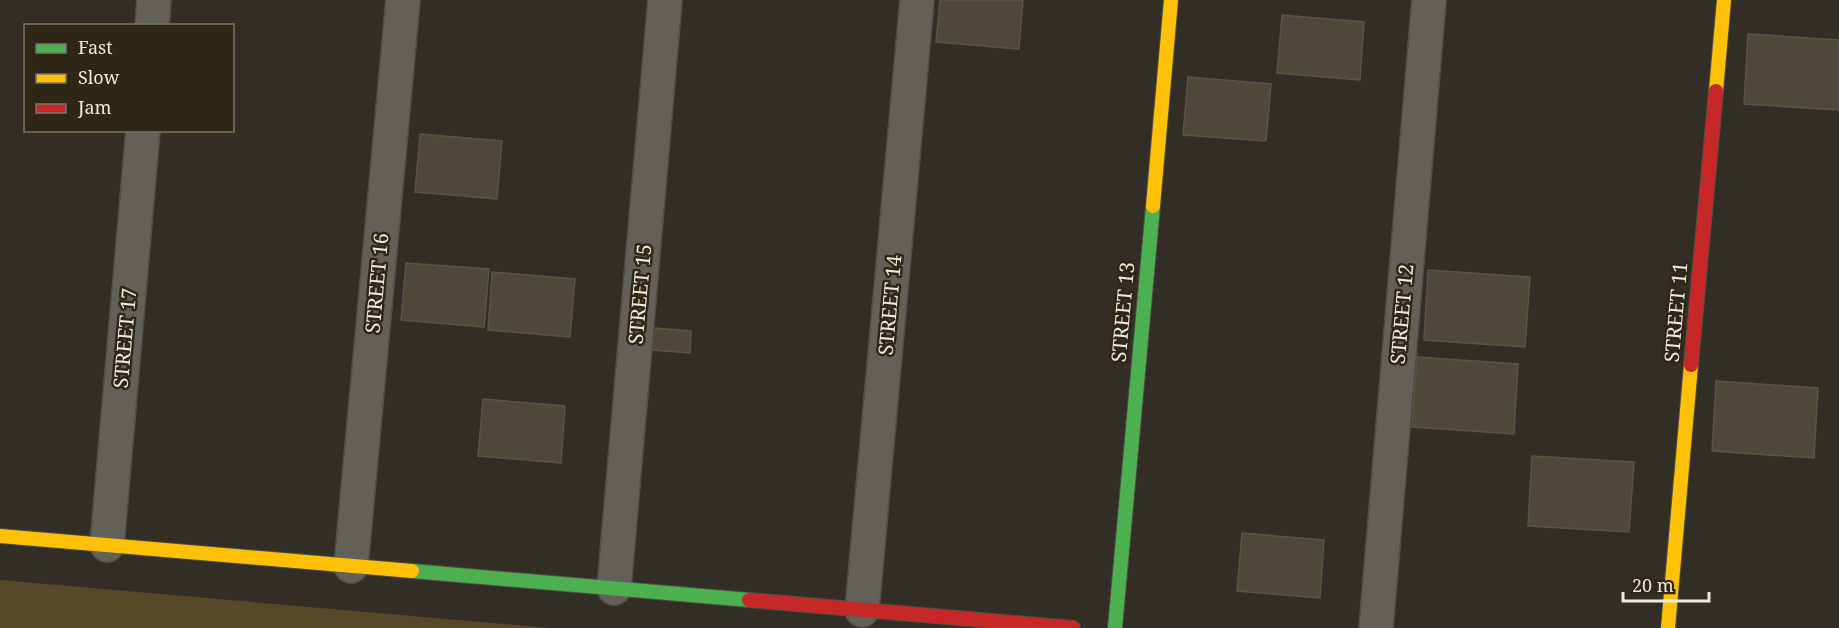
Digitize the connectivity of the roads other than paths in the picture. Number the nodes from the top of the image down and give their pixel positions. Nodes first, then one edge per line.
1 (154, 0) edge
2 (403, 0) edge
3 (665, 0) edge
4 (917, 0) edge
5 (1171, 0) edge
6 (1429, 0) edge
7 (1724, 0) edge
8 (152, 24) edge
9 (143, 132) edge
10 (0, 536) edge
11 (107, 545) junction
12 (351, 566) junction
13 (614, 588) junction
14 (862, 610) junction
15 (1073, 628) edge
16 (1115, 628) edge
17 (1376, 628) edge
18 (1668, 628) edge

1 - 8 street
2 - 12 street, STREET 16
3 - 13 street, STREET 15
4 - 14 street, STREET 14
5 - 16 street, STREET 13
6 - 17 street, STREET 12
7 - 18 street, STREET 11
9 - 11 street, STREET 17
10 - 11 street
11 - 12 street
12 - 13 street
13 - 14 street
14 - 15 street

